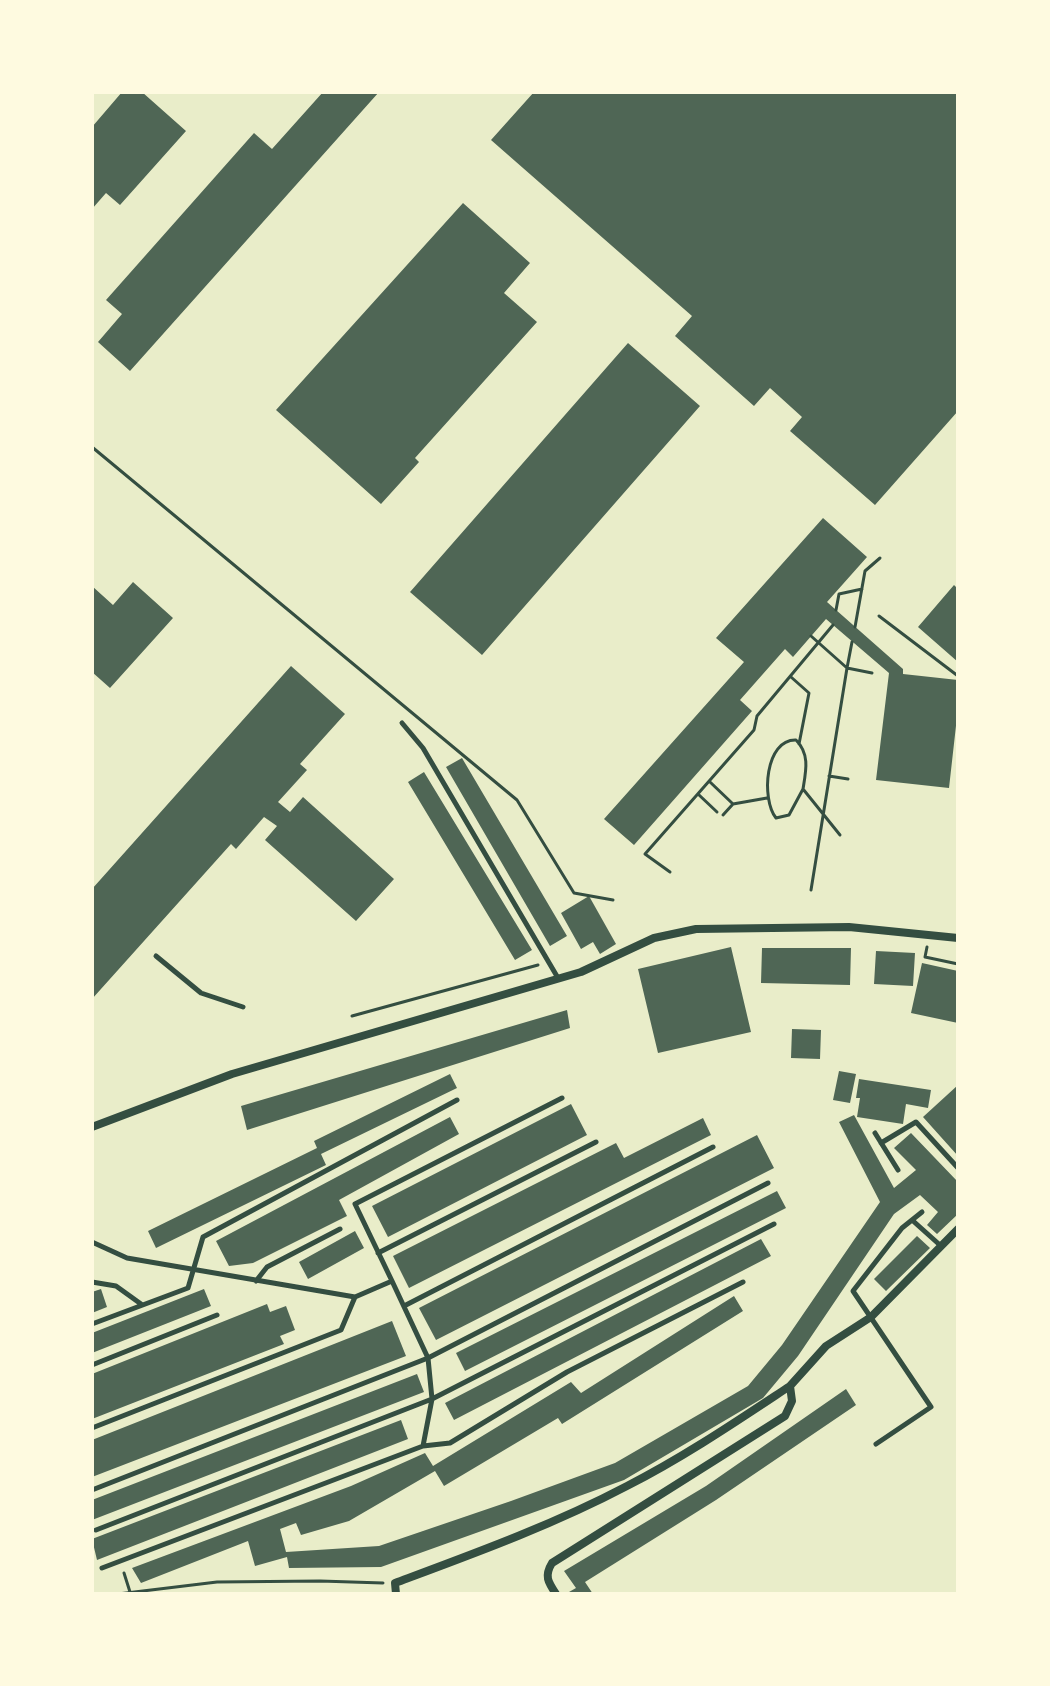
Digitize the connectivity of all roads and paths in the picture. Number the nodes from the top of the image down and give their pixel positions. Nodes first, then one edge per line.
1 (92, 447) edge
2 (880, 558) dead end
3 (862, 589) junction
4 (836, 610) dead end
5 (879, 616) dead end
6 (833, 625) dead end
7 (855, 627) dead end
8 (811, 636) dead end
9 (852, 642) dead end
10 (819, 643) junction
11 (847, 668) junction
12 (872, 673) dead end
13 (958, 676) edge
14 (791, 677) junction
15 (402, 723) dead end
16 (799, 744) junction
17 (829, 776) junction
18 (848, 779) dead end
19 (709, 781) junction
20 (803, 789) junction
21 (698, 794) junction
22 (767, 798) junction
23 (733, 804) junction
24 (717, 812) dead end
25 (823, 814) junction
26 (723, 815) dead end
27 (840, 835) dead end
28 (670, 872) dead end
29 (811, 890) dead end
30 (613, 900) dead end
31 (929, 935) junction
32 (958, 938) edge
33 (156, 956) dead end
34 (548, 962) junction
35 (958, 964) edge
36 (558, 978) junction
37 (243, 1007) dead end
38 (352, 1016) dead end
39 (562, 1098) dead end
40 (457, 1100) dead end
41 (92, 1127) edge
42 (875, 1133) dead end
43 (596, 1142) dead end
44 (881, 1143) junction
45 (713, 1147) dead end
46 (958, 1168) edge
47 (898, 1170) dead end
48 (768, 1183) dead end
49 (922, 1212) dead end
50 (912, 1220) junction
51 (774, 1224) dead end
52 (340, 1229) dead end
53 (958, 1229) edge
54 (92, 1242) edge
55 (942, 1247) junction
56 (378, 1253) junction
57 (194, 1270) junction
58 (256, 1281) junction
59 (392, 1281) junction
60 (92, 1282) edge
61 (743, 1282) dead end
62 (355, 1297) junction
63 (142, 1305) junction
64 (404, 1306) junction
65 (217, 1315) dead end
66 (871, 1317) junction
67 (92, 1324) edge
68 (428, 1358) junction
69 (92, 1365) edge
70 (790, 1386) junction
71 (432, 1399) junction
72 (92, 1428) edge
73 (876, 1444) dead end
74 (423, 1446) junction
75 (92, 1490) edge
76 (96, 1530) dead end
77 (120, 1561) junction
78 (102, 1568) dead end
79 (395, 1583) junction
80 (130, 1592) edge
81 (118, 1594) edge
82 (396, 1594) edge
83 (556, 1594) edge

1 - 30 path
2 - 3 path
3 - 4 path
3 - 7 path
5 - 13 path
6 - 10 path
8 - 10 path
9 - 11 path
10 - 11 path
10 - 14 path
11 - 12 path
11 - 17 path
14 - 16 path
14 - 19 path
15 - 34 lane
16 - 20 path
16 - 22 path
17 - 18 path
17 - 25 path
19 - 21 path
19 - 23 path
20 - 22 path
20 - 25 path
21 - 24 path
21 - 28 path
22 - 23 path
23 - 26 path
25 - 27 path
25 - 29 path
31 - 32 street
31 - 35 path
31 - 36 street
33 - 37 lane
34 - 36 lane
34 - 38 path
36 - 41 street
39 - 56 lane
40 - 57 lane
42 - 44 lane
43 - 56 lane
44 - 46 lane
44 - 47 lane
45 - 64 lane
48 - 68 lane
49 - 50 lane
50 - 55 lane
50 - 66 lane
51 - 71 lane
52 - 58 lane
53 - 55 street
54 - 57 lane
55 - 66 street
56 - 59 lane
57 - 58 lane
57 - 63 lane
58 - 62 lane
59 - 62 lane
59 - 64 lane
60 - 63 lane
61 - 74 lane
62 - 72 lane
63 - 67 lane
64 - 68 lane
65 - 69 lane
66 - 70 street
66 - 73 lane
68 - 71 lane
68 - 75 lane
70 - 79 street
70 - 83 street
71 - 74 lane
71 - 76 lane
74 - 77 lane
77 - 78 lane
77 - 80 path
79 - 80 path
79 - 82 street
80 - 81 path

